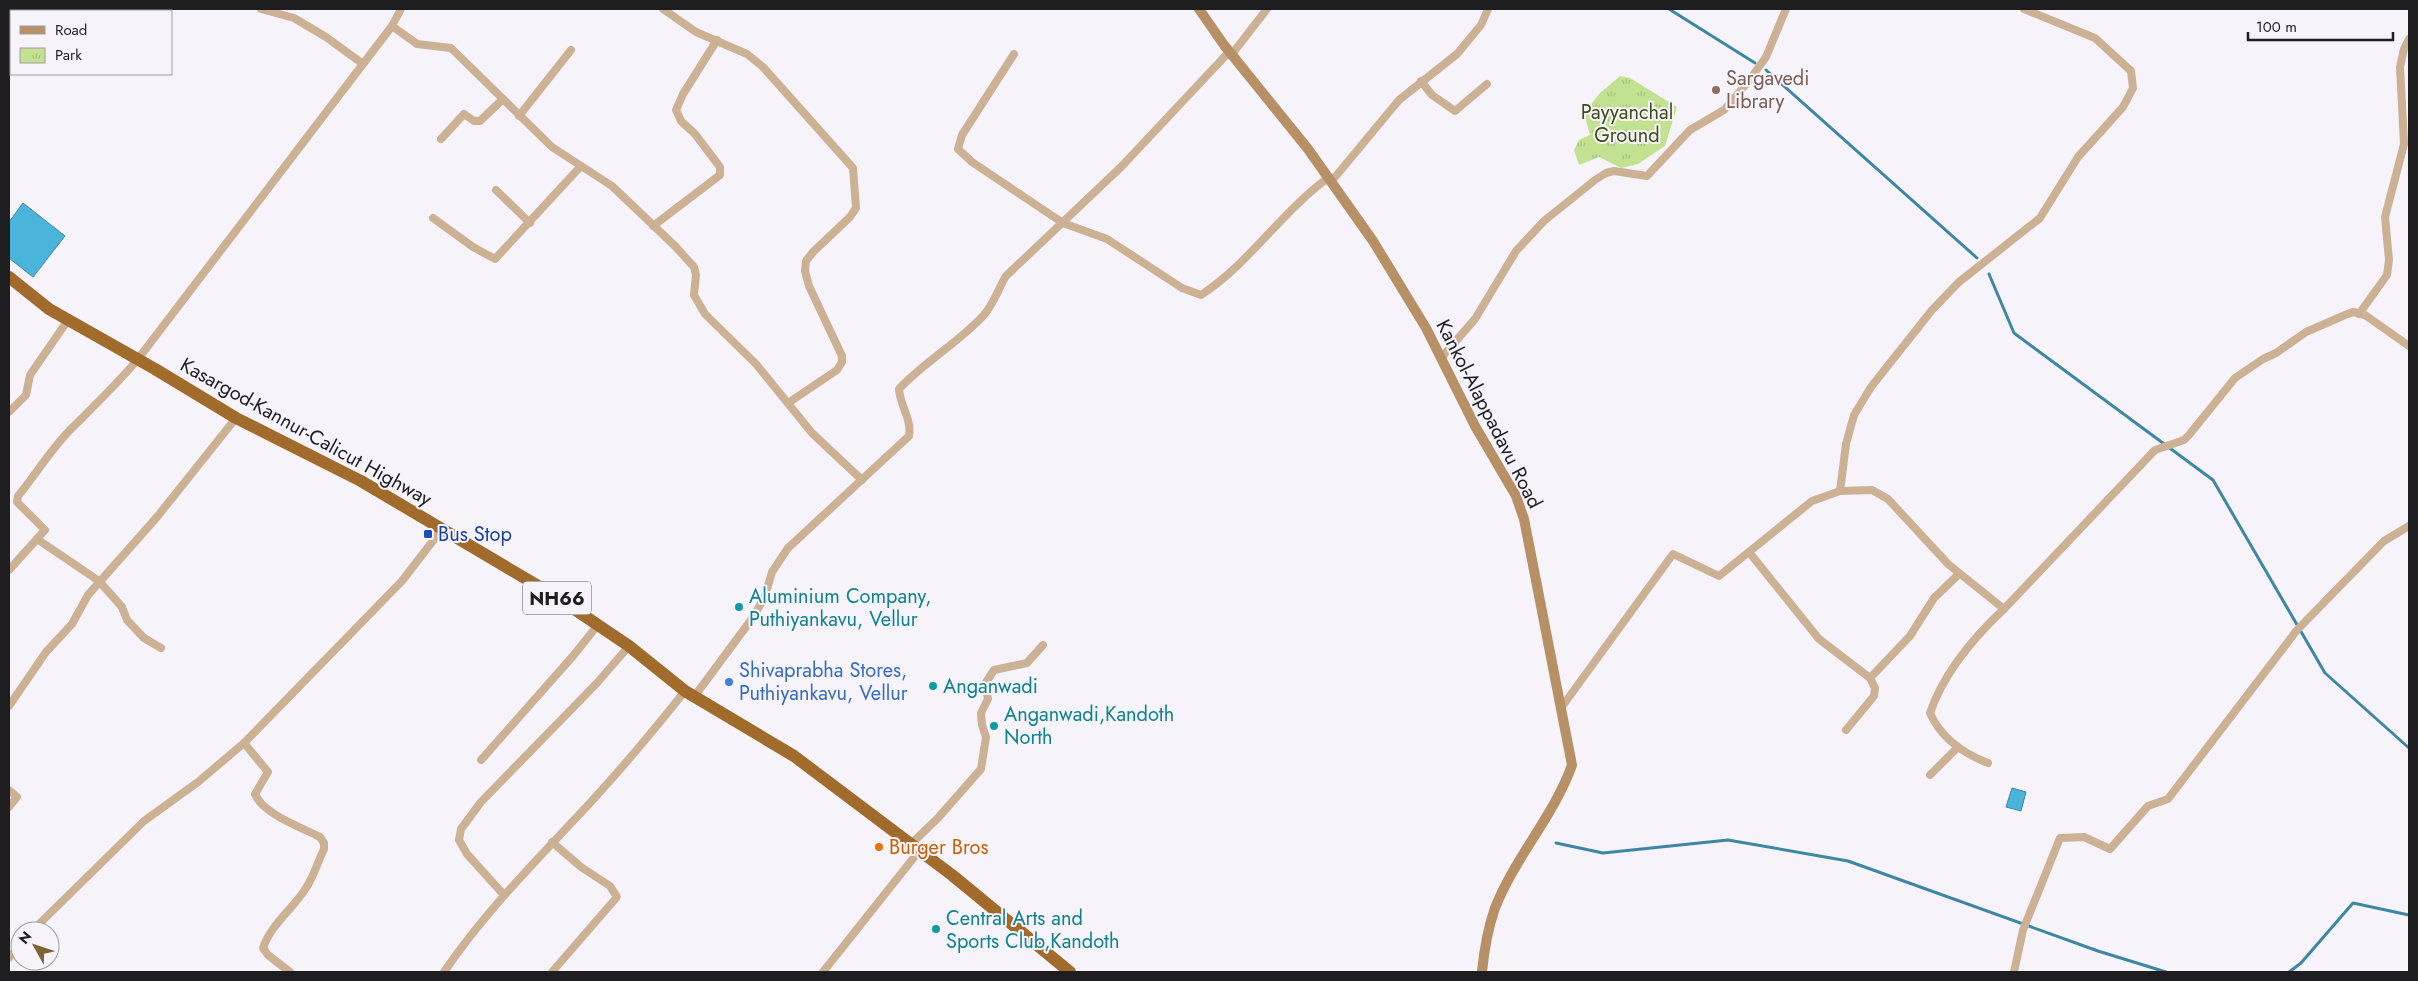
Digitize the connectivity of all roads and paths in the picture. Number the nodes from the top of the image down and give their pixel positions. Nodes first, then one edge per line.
1 (261, 9) edge
2 (401, 9) edge
3 (663, 9) edge
4 (1199, 9) edge
5 (1267, 9) edge
6 (1488, 9) edge
7 (1786, 9) edge
8 (2024, 9) edge
9 (392, 26) junction
10 (2409, 39) edge
11 (717, 40) junction
12 (571, 50) dead end
13 (1230, 53) junction
14 (1014, 54) dead end
15 (363, 64) junction
16 (1421, 82) junction
17 (1487, 84) dead end
18 (503, 99) junction
19 (519, 116) junction
20 (2407, 136) edge
21 (441, 139) dead end
22 (581, 166) junction
23 (1329, 180) junction
24 (496, 190) dead end
25 (433, 218) dead end
26 (530, 223) junction
27 (1063, 223) junction
28 (653, 226) junction
29 (9, 277) edge
30 (2359, 314) junction
31 (68, 320) junction
32 (2409, 346) edge
33 (1441, 358) junction
34 (138, 359) junction
35 (788, 403) junction
36 (9, 412) edge
37 (236, 418) junction
38 (862, 480) junction
39 (1840, 491) junction
40 (12, 500) edge
41 (2409, 526) edge
42 (442, 529) junction
43 (37, 539) junction
44 (1749, 552) junction
45 (9, 570) edge
46 (1959, 574) junction
47 (99, 581) junction
48 (2004, 609) junction
49 (597, 626) junction
50 (1043, 645) dead end
51 (629, 646) junction
52 (161, 648) dead end
53 (1870, 678) junction
54 (689, 694) junction
55 (9, 706) edge
56 (1561, 708) junction
57 (1846, 730) dead end
58 (244, 743) junction
59 (1958, 747) junction
60 (481, 760) dead end
61 (1988, 763) dead end
62 (1930, 775) dead end
63 (9, 790) edge
64 (9, 806) edge
65 (552, 842) junction
66 (915, 848) junction
67 (504, 894) junction
68 (42, 921) edge
69 (290, 972) edge
70 (444, 972) edge
71 (552, 972) edge
72 (823, 972) edge
73 (1070, 972) edge
74 (1482, 972) edge
75 (2014, 972) edge

1 - 15 street
2 - 9 street
3 - 11 street
4 - 13 main road, Kankol-Alappadavu Road
5 - 13 street
6 - 16 street
7 - 33 street
8 - 39 street
9 - 15 street
9 - 18 street
10 - 20 street
11 - 28 street
11 - 35 street
12 - 19 street
13 - 23 main road, Kankol-Alappadavu Road
13 - 27 street
14 - 27 street
15 - 34 street
16 - 17 street
16 - 23 street
18 - 19 street
18 - 21 street
19 - 22 street
20 - 30 street
22 - 26 street
22 - 28 street
23 - 27 street
23 - 33 main road, Kankol-Alappadavu Road
24 - 26 street
25 - 26 street
27 - 38 street
28 - 35 street
29 - 31 highway, Kasargod-Kannur-Calicut Highway / NH66
30 - 32 street
30 - 48 street
31 - 34 highway, Kasargod-Kannur-Calicut Highway / NH66
31 - 36 street
33 - 56 main road, Kankol-Alappadavu Road
34 - 37 highway, Kasargod-Kannur-Calicut Highway / NH66
34 - 40 street
35 - 38 street
37 - 42 highway, Kasargod-Kannur-Calicut Highway / NH66
37 - 47 street
38 - 54 street
39 - 44 street
39 - 46 street
40 - 43 street
41 - 75 street
42 - 49 highway, Kasargod-Kannur-Calicut Highway / NH66
42 - 58 street
43 - 45 street
43 - 47 street
44 - 53 street
44 - 56 street
46 - 48 street
46 - 53 street
47 - 52 street
47 - 55 street
48 - 59 street
49 - 51 highway, Kasargod-Kannur-Calicut Highway / NH66
49 - 60 street
50 - 66 street
51 - 54 highway, Kasargod-Kannur-Calicut Highway / NH66
51 - 67 street
53 - 57 street
54 - 65 street
54 - 66 highway, Kasargod-Kannur-Calicut Highway / NH66
56 - 74 main road, Kankol-Alappadavu Road
58 - 68 street
58 - 69 street
59 - 61 street
59 - 62 street
63 - 64 street
65 - 67 street
65 - 71 street
66 - 72 street
66 - 73 highway, Kasargod-Kannur-Calicut Highway / NH66
67 - 70 street

